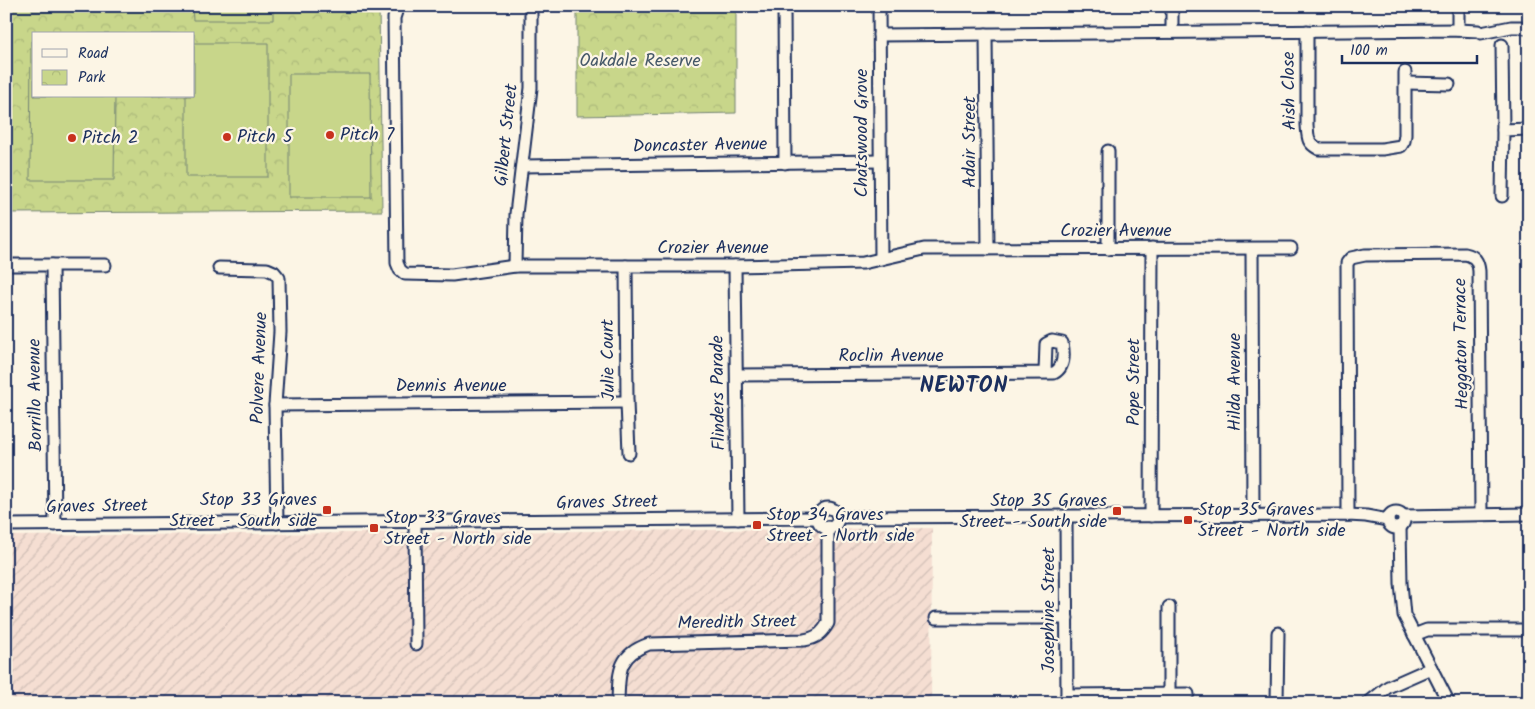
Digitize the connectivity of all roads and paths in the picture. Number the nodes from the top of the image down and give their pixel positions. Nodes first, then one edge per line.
1 (398, 6) edge
2 (531, 6) edge
3 (784, 6) edge
4 (879, 6) edge
5 (1172, 6) edge
6 (1458, 6) edge
7 (1529, 29) edge
8 (1458, 30) junction
9 (1307, 31) junction
10 (1172, 32) junction
11 (986, 34) junction
12 (879, 35) junction
13 (1502, 45) dead end
14 (1449, 84) dead end
15 (1529, 129) edge
16 (1503, 130) junction
17 (1108, 151) dead end
18 (879, 161) junction
19 (785, 163) junction
20 (522, 166) junction
21 (1502, 196) dead end
22 (1152, 248) junction
23 (1291, 248) dead end
24 (988, 249) junction
25 (1108, 249) junction
26 (1252, 249) junction
27 (881, 259) junction
28 (6, 265) edge
29 (52, 265) junction
30 (104, 265) dead end
31 (515, 266) junction
32 (626, 266) junction
33 (734, 266) junction
34 (219, 268) dead end
35 (1045, 372) dead end
36 (737, 375) junction
37 (627, 402) junction
38 (275, 405) junction
39 (629, 453) dead end
40 (1481, 514) junction
41 (1529, 514) edge
42 (1348, 515) junction
43 (1151, 516) junction
44 (1253, 516) junction
45 (838, 517) junction
46 (1066, 517) junction
47 (818, 518) junction
48 (738, 519) junction
49 (415, 522) junction
50 (1402, 522) junction
51 (277, 523) junction
52 (55, 525) junction
53 (6, 526) edge
54 (828, 527) junction
55 (1169, 607) dead end
56 (936, 618) dead end
57 (1067, 618) junction
58 (1529, 630) edge
59 (1278, 633) dead end
60 (1414, 635) junction
61 (416, 644) dead end
62 (1431, 668) junction
63 (1169, 694) junction
64 (1188, 694) dead end
65 (1067, 699) edge
66 (618, 703) edge
67 (1277, 703) edge
68 (1368, 703) edge
69 (1449, 703) edge

1 - 31 street, Crozier Avenue
2 - 20 street, Gilbert Street
3 - 19 street
4 - 12 street, Chatswood Grove
5 - 10 street
6 - 8 street
7 - 8 street
8 - 9 street
9 - 10 street
9 - 14 street, Aish Close
10 - 11 street
11 - 12 street
11 - 24 street, Adair Street
12 - 18 street, Chatswood Grove
13 - 16 street
15 - 16 street
16 - 21 street
17 - 25 street
18 - 19 street, Doncaster Avenue
18 - 27 street, Chatswood Grove
19 - 20 street, Doncaster Avenue
20 - 31 street, Gilbert Street
22 - 25 street, Crozier Avenue
22 - 26 street, Crozier Avenue
22 - 43 street, Pope Street
23 - 26 street, Crozier Avenue
24 - 25 street, Crozier Avenue
24 - 27 street, Crozier Avenue
26 - 44 street, Hilda Avenue
27 - 33 street, Crozier Avenue
28 - 29 street
29 - 30 street
29 - 52 street, Borrillo Avenue
31 - 32 street, Crozier Avenue
32 - 33 street, Crozier Avenue
32 - 37 street, Julie Court
33 - 36 street, Flinders Parade
34 - 38 street, Polvere Avenue
35 - 36 street, Roclin Avenue
36 - 48 street, Flinders Parade
37 - 38 street, Dennis Avenue
37 - 39 street, Julie Court
38 - 51 street, Polvere Avenue
40 - 41 street
40 - 42 street, Heggaton Terrace
40 - 50 street
42 - 44 street
42 - 50 street
43 - 44 street
43 - 46 street
45 - 46 street
45 - 47 street
45 - 54 street
46 - 57 street, Josephine Street
47 - 48 street, Graves Street
47 - 54 street
48 - 49 street, Graves Street
49 - 51 street, Graves Street
49 - 61 street
50 - 60 street
51 - 52 street, Graves Street
52 - 53 street, Graves Street
54 - 66 street, Meredith Street
55 - 63 street
56 - 57 street
57 - 65 street, Josephine Street
58 - 60 street
59 - 67 street
60 - 62 street
62 - 68 street
62 - 69 street
63 - 64 street
63 - 65 street

